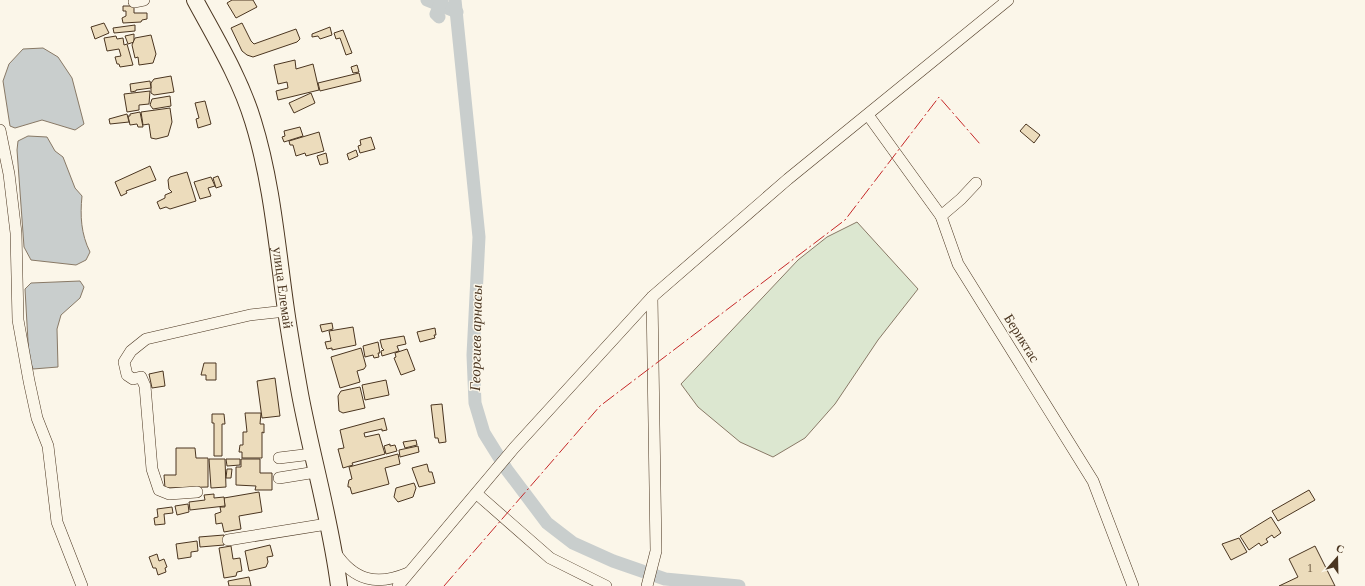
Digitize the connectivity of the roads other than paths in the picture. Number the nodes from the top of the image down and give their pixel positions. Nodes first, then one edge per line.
1 (195, 0) edge
2 (1008, 0) edge
3 (868, 115) junction
4 (0, 130) edge
5 (976, 184) dead end
6 (941, 216) junction
7 (652, 297) junction
8 (286, 311) junction
9 (312, 454) junction
10 (280, 458) dead end
11 (316, 472) junction
12 (279, 478) dead end
13 (197, 492) dead end
14 (477, 494) junction
15 (328, 524) junction
16 (228, 540) dead end
17 (335, 552) junction
18 (410, 573) junction
19 (82, 586) edge
20 (339, 586) edge
21 (398, 586) edge
22 (606, 586) edge
23 (647, 586) edge
24 (1133, 586) edge

1 - 8 street, улица Елемай
2 - 3 street
3 - 6 street, Бериктас
3 - 7 street
4 - 19 street
5 - 6 street
6 - 24 street, Бериктас
7 - 14 street
7 - 23 street
8 - 9 street, улица Елемай
8 - 13 street
9 - 10 street
9 - 11 street, улица Елемай
11 - 12 street
11 - 15 street, улица Елемай
14 - 18 street
14 - 22 street
15 - 16 street
15 - 17 street, улица Елемай
17 - 18 street
17 - 20 street, улица Елемай
18 - 21 street

